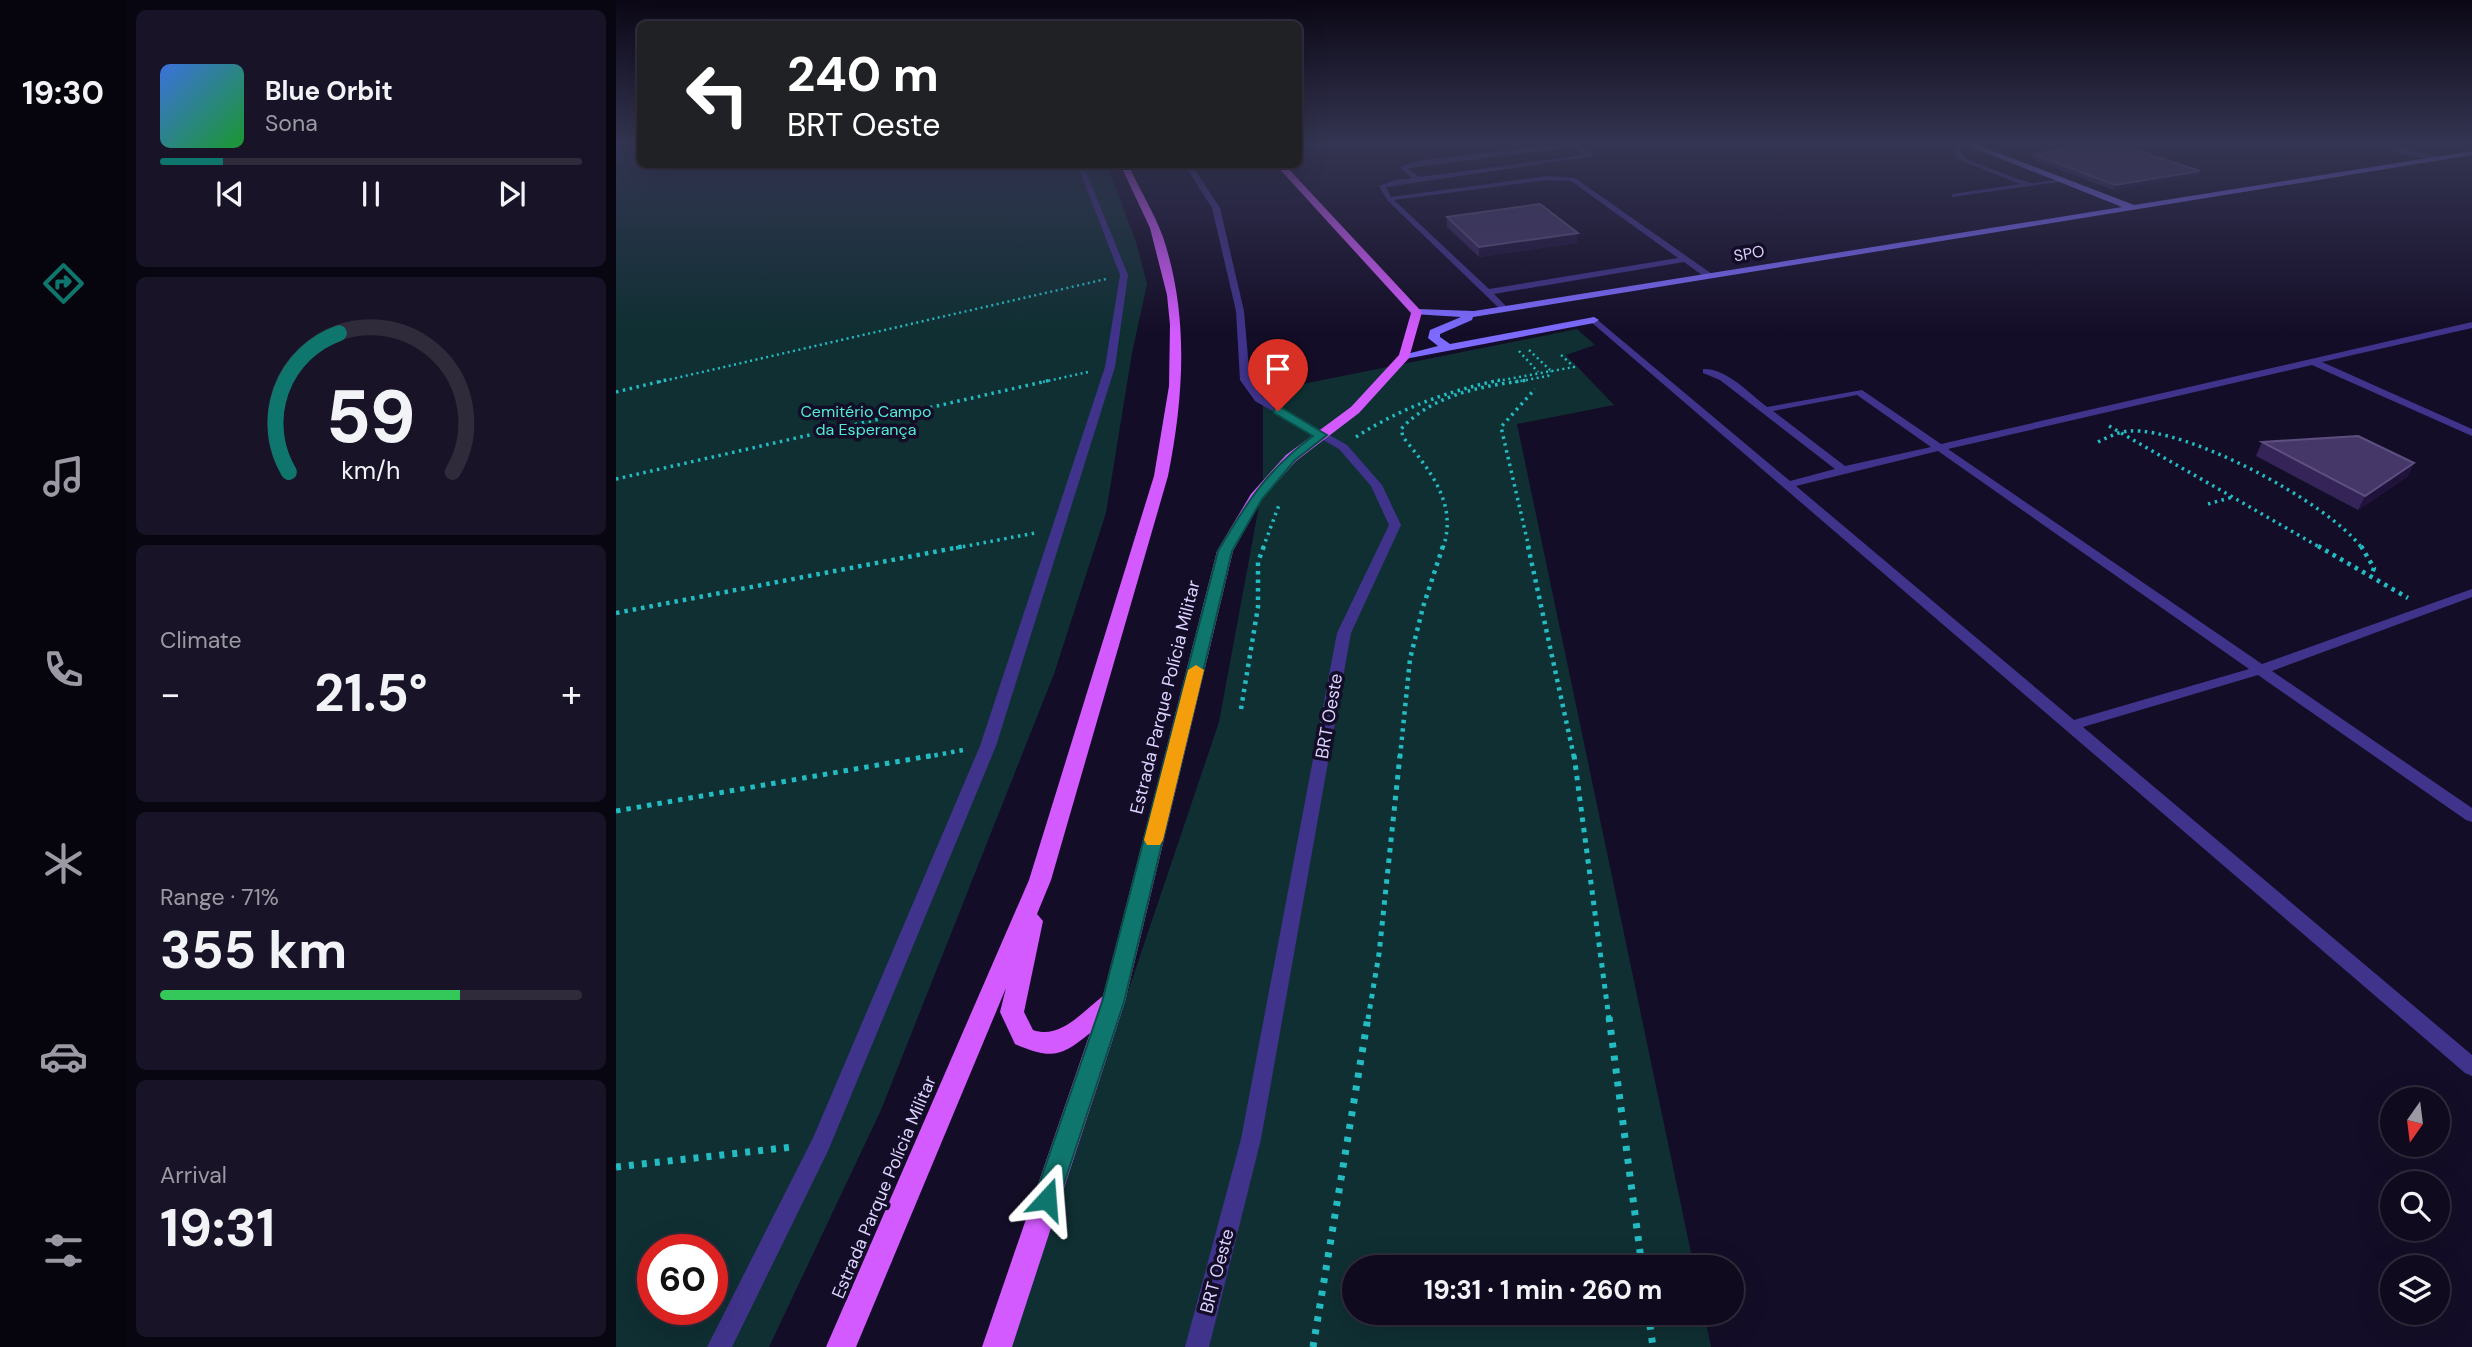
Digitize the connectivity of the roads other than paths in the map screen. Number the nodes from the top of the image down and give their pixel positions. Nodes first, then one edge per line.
1 (1097, 207) edge
2 (1144, 207) edge
3 (1215, 207) edge
4 (1317, 207) edge
5 (1398, 207) edge
6 (1612, 207) edge
7 (2132, 207) edge
8 (1685, 259) junction
9 (1709, 276) junction
10 (1489, 292) junction
11 (1571, 299) junction
12 (1505, 309) junction
13 (1418, 312) junction
14 (1474, 314) junction
15 (1594, 320) junction
16 (2472, 325) edge
17 (1447, 347) junction
18 (1405, 356) junction
19 (2312, 362) junction
20 (1706, 371) dead end
21 (1765, 410) junction
22 (2472, 433) edge
23 (1321, 435) junction
24 (1939, 448) junction
25 (1843, 470) junction
26 (1787, 485) junction
27 (2472, 593) edge
28 (2260, 670) junction
29 (2069, 726) junction
30 (2472, 816) edge
31 (1040, 880) junction
32 (1113, 1002) junction
33 (2472, 1067) edge
34 (719, 1347) edge
35 (841, 1347) edge
36 (997, 1347) edge
37 (1197, 1347) edge

1 - 34 lane
2 - 31 main road, Estrada Parque Polícia Militar
3 - 23 lane, BRT Oeste
4 - 13 main road
5 - 10 lane
6 - 8 lane
7 - 9 street, SPO
8 - 9 lane
8 - 10 lane
9 - 11 street, SPO
10 - 12 lane
11 - 12 street, SPO
11 - 15 street
12 - 14 street, SPO
13 - 14 street, SPO
13 - 18 main road, Estrada Parque Polícia Militar
14 - 17 street
15 - 17 street
15 - 26 lane
16 - 19 lane
17 - 18 street
18 - 23 main road, Estrada Parque Polícia Militar
19 - 22 lane
19 - 24 lane
20 - 21 lane
21 - 24 lane
21 - 25 lane
23 - 32 main road, Estrada Parque Polícia Militar
23 - 37 lane, BRT Oeste
24 - 25 lane
24 - 28 lane
25 - 26 lane
26 - 29 lane
27 - 28 lane
28 - 29 lane
28 - 30 lane
29 - 33 lane
31 - 32 main road
31 - 35 main road, Estrada Parque Polícia Militar
32 - 36 main road, Estrada Parque Polícia Militar

